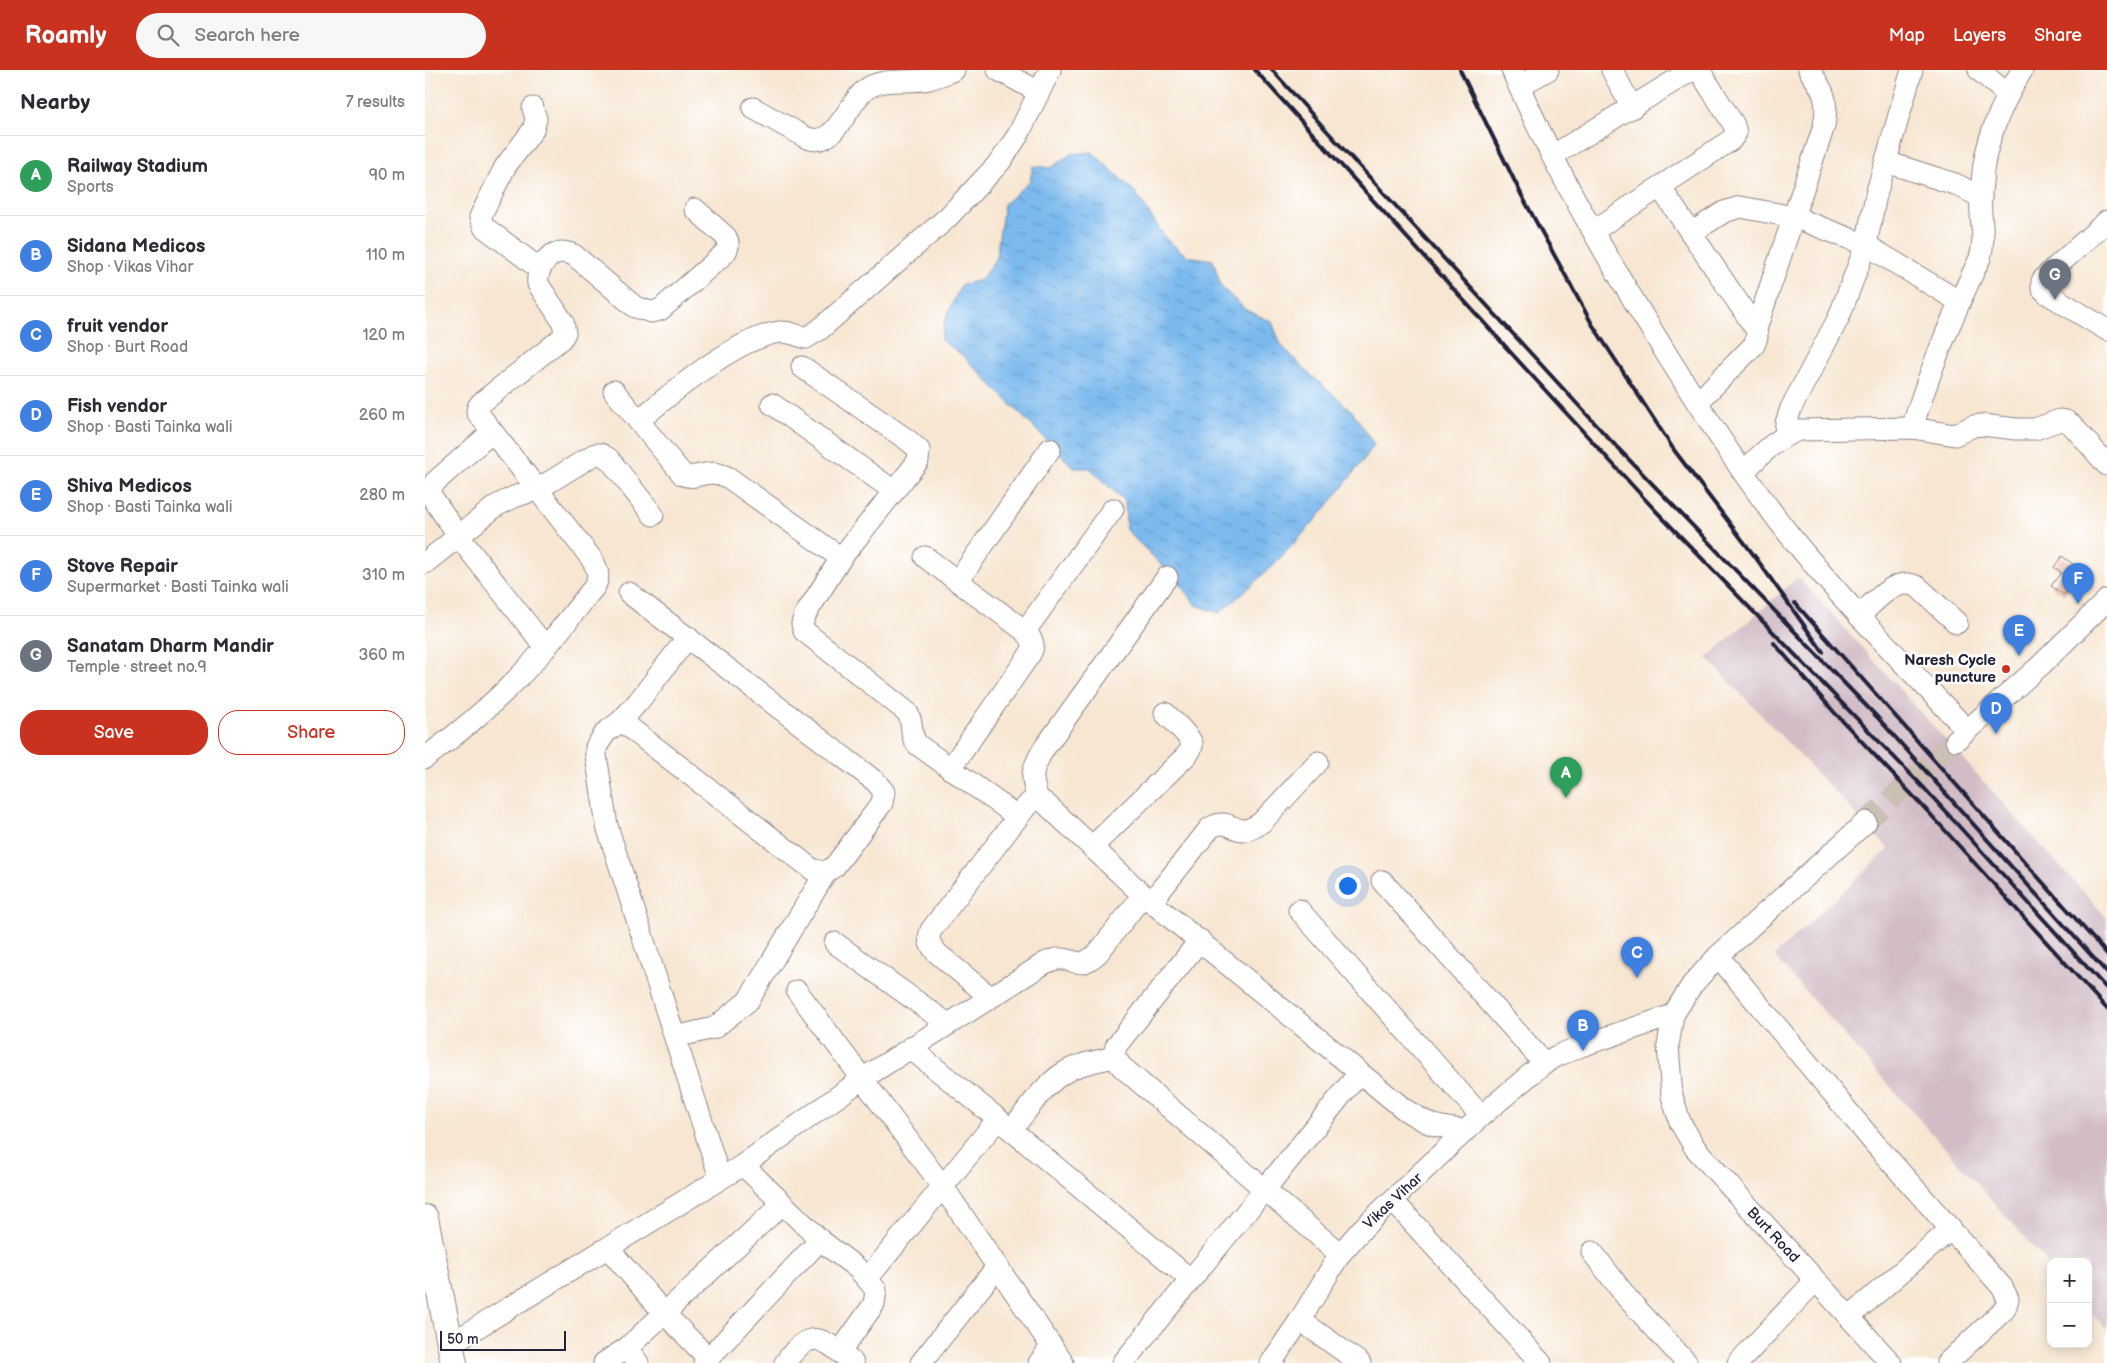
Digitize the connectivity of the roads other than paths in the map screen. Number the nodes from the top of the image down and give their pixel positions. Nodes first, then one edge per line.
1 (954, 70) edge
2 (998, 70) edge
3 (1049, 70) edge
4 (1548, 70) edge
5 (1612, 70) edge
6 (1692, 70) edge
7 (1699, 70) edge
8 (1809, 70) edge
9 (1913, 70) edge
10 (1979, 70) edge
11 (2022, 70) edge
12 (1515, 78) edge
13 (1039, 92) junction
14 (2008, 95) junction
15 (533, 108) dead end
16 (753, 108) dead end
17 (1632, 108) junction
18 (1551, 156) junction
19 (1886, 162) junction
20 (1660, 187) junction
21 (1981, 197) junction
22 (695, 209) dead end
23 (1794, 217) junction
24 (2107, 221) edge
25 (1593, 230) junction
26 (1691, 233) junction
27 (1866, 245) junction
28 (540, 269) junction
29 (1960, 302) junction
30 (1756, 329) junction
31 (2107, 330) edge
32 (802, 367) dead end
33 (614, 391) dead end
34 (1697, 403) junction
35 (772, 404) dead end
36 (638, 421) junction
37 (1912, 428) junction
38 (492, 432) junction
39 (1785, 434) junction
40 (1050, 449) dead end
41 (2107, 465) edge
42 (1743, 472) junction
43 (538, 489) junction
44 (894, 491) junction
45 (1113, 509) dead end
46 (653, 515) dead end
47 (459, 537) junction
48 (925, 557) dead end
49 (841, 558) junction
50 (425, 563) edge
51 (1167, 577) dead end
52 (958, 581) junction
53 (629, 593) dead end
54 (2107, 600) edge
55 (1859, 616) junction
56 (1957, 623) dead end
57 (1025, 631) junction
58 (688, 638) junction
59 (546, 648) junction
60 (1165, 713) dead end
61 (621, 721) junction
62 (425, 758) edge
63 (1318, 762) dead end
64 (950, 769) junction
65 (1038, 799) junction
66 (1019, 817) junction
67 (1866, 822) tunnel mouth
68 (1093, 846) junction
69 (826, 872) junction
70 (1382, 881) dead end
71 (1148, 898) junction
72 (1299, 910) dead end
73 (1200, 940) junction
74 (835, 943) dead end
75 (1717, 956) junction
76 (797, 991) dead end
77 (990, 997) junction
78 (1673, 1015) junction
79 (948, 1024) junction
80 (675, 1037) junction
81 (910, 1048) junction
82 (1114, 1056) junction
83 (1544, 1063) junction
84 (1359, 1073) junction
85 (862, 1079) junction
86 (1481, 1116) junction
87 (1005, 1124) junction
88 (1465, 1130) junction
89 (743, 1165) junction
90 (720, 1178) junction
91 (943, 1187) junction
92 (1266, 1190) junction
93 (1393, 1202) junction
94 (781, 1204) junction
95 (425, 1218) edge
96 (1951, 1229) junction
97 (820, 1240) junction
98 (608, 1248) junction
99 (428, 1251) edge
100 (1593, 1252) dead end
101 (1340, 1254) junction
102 (997, 1267) junction
103 (867, 1279) junction
104 (1190, 1279) junction
105 (1815, 1281) junction
106 (664, 1313) junction
107 (1849, 1317) junction
108 (1300, 1320) junction
109 (452, 1354) edge
110 (1057, 1354) edge
111 (633, 1355) edge
112 (846, 1358) edge
113 (706, 1361) edge
114 (604, 1363) edge
115 (785, 1363) edge
116 (921, 1363) edge
117 (1039, 1363) edge
118 (1123, 1363) edge
119 (1271, 1363) edge
120 (1360, 1363) edge
121 (1540, 1363) edge
122 (1687, 1363) edge
123 (1738, 1363) edge
124 (1891, 1363) edge
125 (1947, 1363) edge

1 - 16 street
2 - 13 street
3 - 13 street
4 - 12 street
5 - 17 street
6 - 17 street
7 - 20 street
8 - 23 street
9 - 19 street
10 - 14 street
11 - 14 street
12 - 18 street
13 - 36 street
14 - 21 street
15 - 28 street
17 - 18 street
18 - 25 street
19 - 21 street
19 - 27 street
20 - 25 street
20 - 26 street
21 - 29 street
22 - 28 street
23 - 26 street
23 - 27 street
23 - 30 street
24 - 31 street
25 - 34 street
26 - 30 street
27 - 29 street
27 - 39 street
28 - 38 street
29 - 37 street
30 - 34 street
32 - 44 street
33 - 36 street
34 - 42 street
35 - 44 street
36 - 49 street
37 - 39 street
37 - 41 street
38 - 43 street
38 - 47 street
39 - 42 street
40 - 52 street
42 - 55 street
43 - 46 street
43 - 47 street
43 - 59 street
44 - 49 street
45 - 57 street
47 - 50 street
47 - 59 street
48 - 52 street
49 - 64 street
51 - 65 street
52 - 57 street
53 - 58 street
54 - 55 street
55 - 56 street
57 - 64 street
58 - 61 street
58 - 69 street
59 - 62 street
60 - 68 street
61 - 69 street
61 - 80 street
63 - 71 street
64 - 66 street
65 - 66 street
65 - 68 street
66 - 77 street
67 - 75 street
68 - 71 street
69 - 80 street
70 - 83 street
71 - 73 street
71 - 77 street
72 - 86 street
73 - 82 street
73 - 84 street
74 - 79 street
75 - 78 street
75 - 96 street
76 - 85 street
77 - 79 street
78 - 83 street, Vikas Vihar
78 - 105 street, Burt Road
79 - 81 street
80 - 90 street
81 - 85 street
81 - 87 street
82 - 87 street
82 - 92 street
83 - 86 street, Vikas Vihar
84 - 88 street
84 - 92 street
85 - 89 street
85 - 91 street
86 - 88 street, Vikas Vihar
87 - 91 street
87 - 104 street
88 - 93 street, Vikas Vihar
89 - 90 street
89 - 94 street
90 - 98 street
91 - 102 street
91 - 103 street
92 - 101 street
92 - 104 street
93 - 101 street, Vikas Vihar
93 - 121 street
94 - 97 street
94 - 106 street
95 - 99 main road
96 - 107 street
96 - 125 street
97 - 103 street
97 - 113 street
98 - 106 street
98 - 109 street
99 - 109 main road
100 - 122 street
101 - 108 street, Vikas Vihar
102 - 110 street
102 - 116 street
103 - 112 street
104 - 118 street
105 - 107 street, Burt Road
105 - 123 street
106 - 111 street
106 - 113 street
107 - 124 street, Burt Road
108 - 119 street, Vikas Vihar
108 - 120 street
110 - 117 street
111 - 114 street
112 - 115 street

